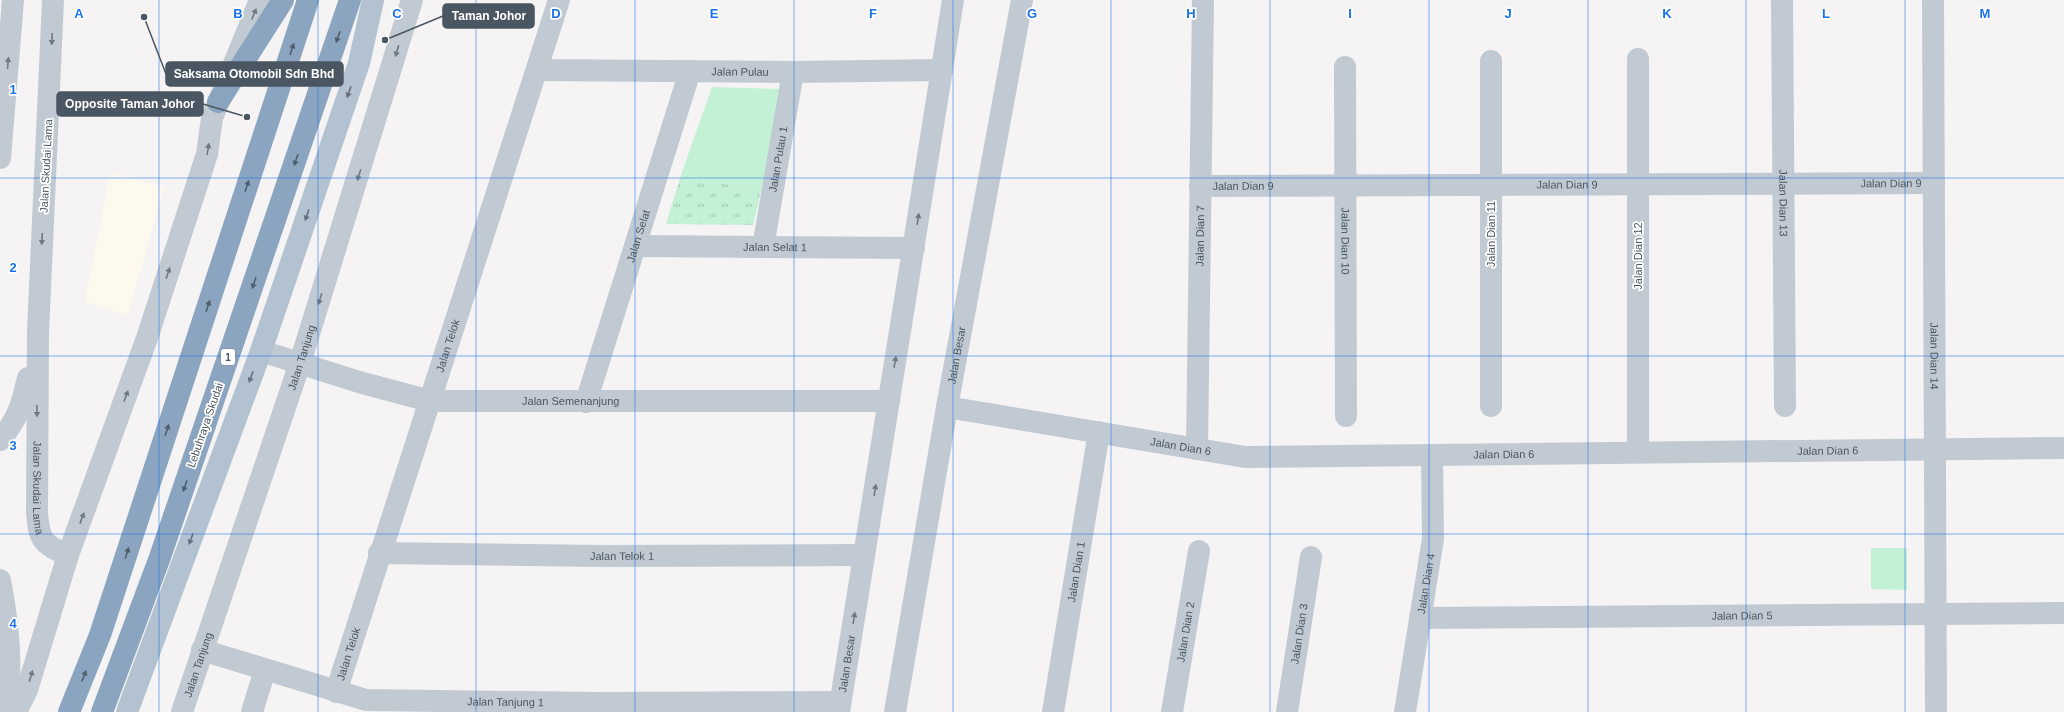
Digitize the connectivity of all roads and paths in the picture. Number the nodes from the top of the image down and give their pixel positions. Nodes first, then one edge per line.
1 (13, 0) edge
2 (53, 0) edge
3 (260, 0) edge
4 (284, 0) edge
5 (308, 0) edge
6 (350, 0) edge
7 (373, 0) edge
8 (412, 0) edge
9 (559, 0) edge
10 (954, 0) edge
11 (1022, 0) edge
12 (1203, 0) edge
13 (1782, 0) edge
14 (1933, 0) edge
15 (1638, 59) dead end
16 (1491, 61) dead end
17 (1345, 67) dead end
18 (538, 70) junction
19 (942, 70) junction
20 (690, 71) junction
21 (793, 72) junction
22 (218, 102) junction
23 (0, 158) edge
24 (1934, 183) junction
25 (1638, 184) junction
26 (1783, 184) junction
27 (1491, 185) junction
28 (1200, 186) junction
29 (1345, 186) junction
30 (636, 246) junction
31 (763, 247) junction
32 (914, 248) junction
33 (38, 332) junction
34 (261, 351) junction
35 (300, 363) junction
36 (430, 401) junction
37 (889, 401) junction
38 (586, 402) junction
39 (1491, 406) dead end
40 (1785, 406) dead end
41 (947, 407) junction
42 (1346, 416) dead end
43 (1099, 432) junction
44 (0, 440) edge
45 (2064, 448) edge
46 (1197, 449) junction
47 (1935, 449) junction
48 (1638, 452) junction
49 (1432, 455) junction
50 (1199, 552) dead end
51 (379, 553) junction
52 (68, 555) junction
53 (864, 555) junction
54 (1311, 557) dead end
55 (0, 580) edge
56 (1936, 613) junction
57 (2064, 613) edge
58 (1420, 618) junction
59 (202, 650) junction
60 (265, 670) junction
61 (336, 692) junction
62 (840, 707) edge
63 (8, 712) edge
64 (16, 712) edge
65 (69, 712) edge
66 (102, 712) edge
67 (127, 712) edge
68 (182, 712) edge
69 (252, 712) edge
70 (895, 712) edge
71 (1053, 712) edge
72 (1172, 712) edge
73 (1287, 712) edge
74 (1405, 712) edge
75 (1936, 712) edge

23 -> 1 street
2 -> 33 street, Jalan Skudai Lama
22 -> 3 street
4 - 22 highway
65 -> 5 highway
6 -> 66 highway, Lebuhraya Skudai / 1
7 -> 34 main road
8 -> 35 street, Jalan Tanjung
9 - 18 street, Jalan Telok
10 - 19 street, Jalan Besar
11 - 41 street, Jalan Besar
12 - 28 street, Jalan Dian 7
13 - 26 street, Jalan Dian 13
14 - 24 street, Jalan Dian 14
15 - 25 street, Jalan Dian 12
16 - 27 street, Jalan Dian 11
17 - 29 street, Jalan Dian 10
18 - 20 street, Jalan Pulau
18 - 36 street, Jalan Telok
19 - 21 street, Jalan Pulau
32 -> 19 street, Jalan Besar
20 - 21 street, Jalan Pulau
20 - 30 street, Jalan Selat
21 - 31 street, Jalan Pulau 1
52 -> 22 street
24 - 26 street, Jalan Dian 9
24 - 47 street, Jalan Dian 14
25 - 26 street, Jalan Dian 9
25 - 27 street, Jalan Dian 9
25 - 48 street, Jalan Dian 12
26 - 40 street, Jalan Dian 13
27 - 29 street, Jalan Dian 9
27 - 39 street, Jalan Dian 11
28 - 29 street, Jalan Dian 9
28 - 46 street, Jalan Dian 7
29 - 42 street, Jalan Dian 10
30 - 31 street, Jalan Selat 1
30 - 38 street, Jalan Selat
31 - 32 street, Jalan Selat 1
37 -> 32 street, Jalan Besar
33 - 44 street, Jalan Skudai Lama
33 -> 52 street, Jalan Skudai Lama
34 - 35 street, Jalan Semenanjung
34 -> 67 main road
35 - 36 street, Jalan Semenanjung
35 - 59 street, Jalan Tanjung
36 - 38 street, Jalan Semenanjung
36 - 51 street, Jalan Telok
37 - 38 street, Jalan Semenanjung
53 -> 37 street, Jalan Besar
41 - 43 street, Jalan Dian 6
41 - 70 street, Jalan Besar
43 - 46 street, Jalan Dian 6
43 - 71 street, Jalan Dian 1
45 - 47 street, Jalan Dian 6
46 - 49 street, Jalan Dian 6
47 - 48 street, Jalan Dian 6
47 - 56 street, Jalan Dian 14
48 - 49 street, Jalan Dian 6
49 - 58 street, Jalan Dian 4
50 - 72 street, Jalan Dian 2
51 - 53 street, Jalan Telok 1
51 - 61 street, Jalan Telok
64 -> 52 street
62 -> 53 street, Jalan Besar
54 - 73 street, Jalan Dian 3
55 - 63 street
56 - 57 street, Jalan Dian 5
56 - 58 street, Jalan Dian 5
56 - 75 street, Jalan Dian 14
58 - 74 street, Jalan Dian 4
59 - 60 street, Jalan Tanjung 1
59 - 68 street, Jalan Tanjung
60 - 61 street, Jalan Tanjung 1
60 - 69 street
61 - 62 street, Jalan Tanjung 1

